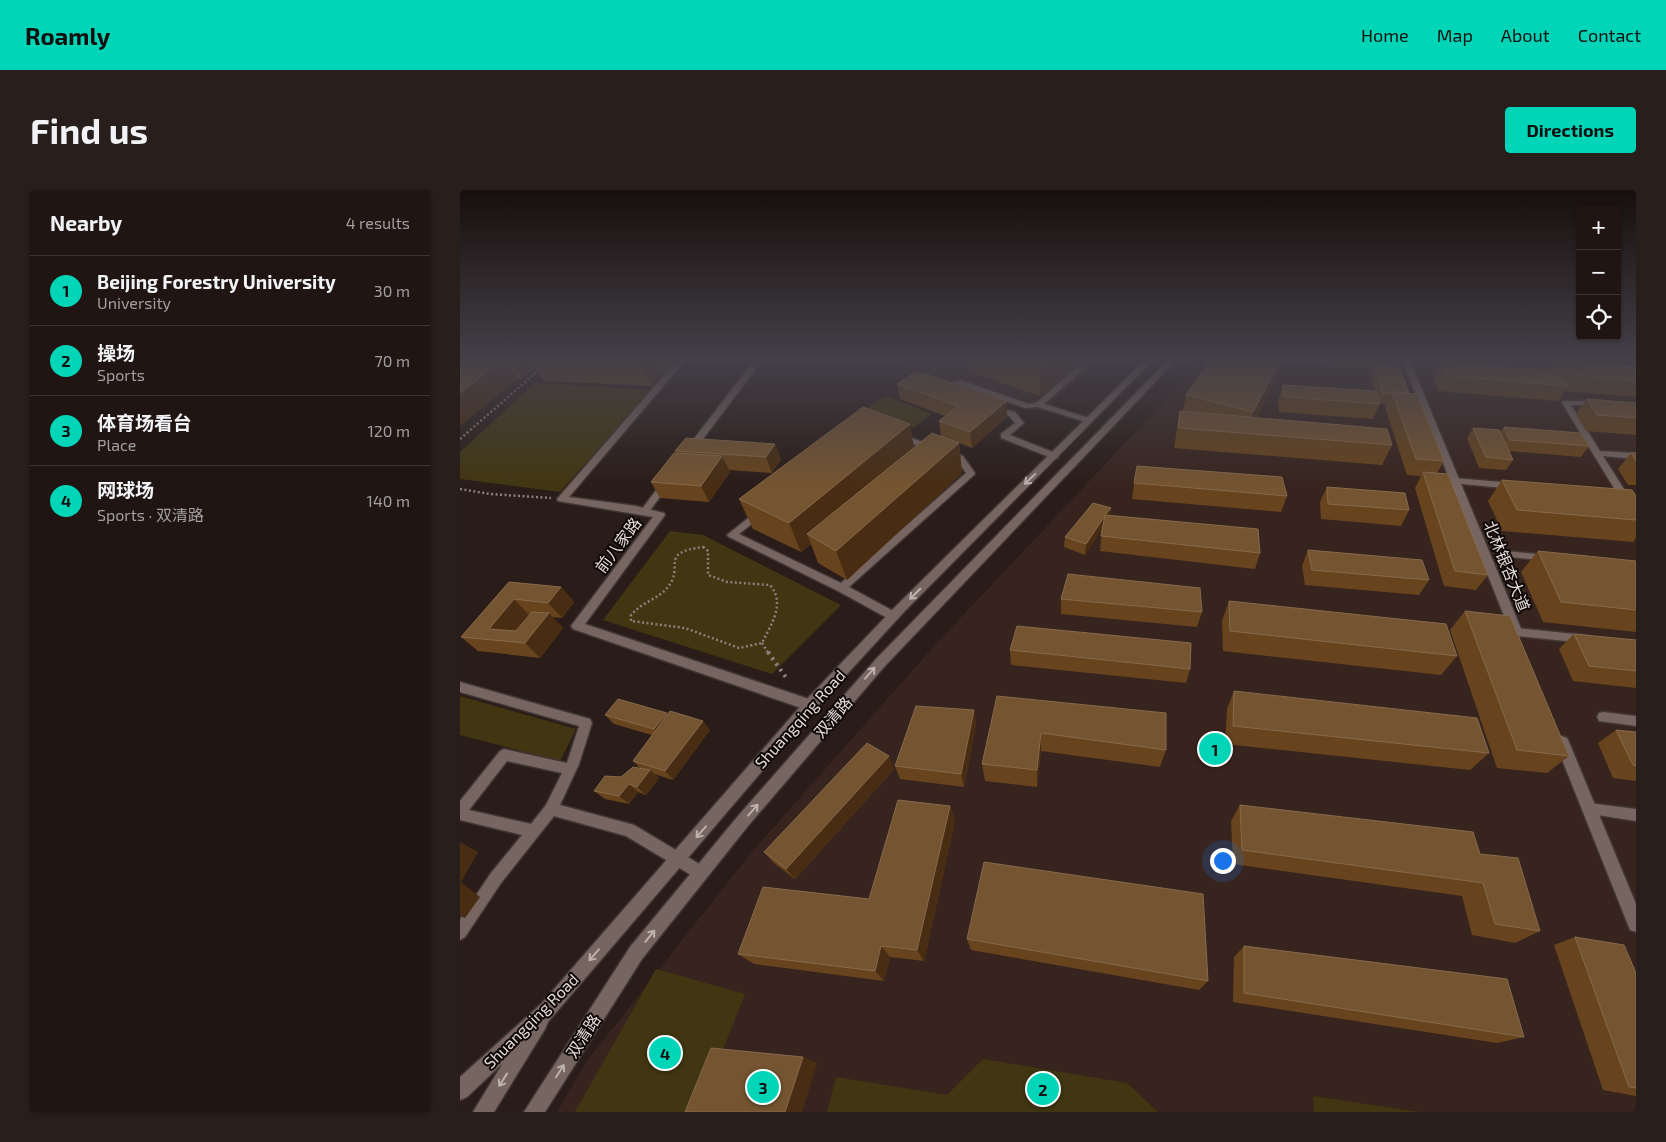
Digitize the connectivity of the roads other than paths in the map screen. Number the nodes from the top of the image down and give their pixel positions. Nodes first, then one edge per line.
1 (646, 401) edge
2 (727, 401) edge
3 (1013, 401) edge
4 (1043, 401) edge
5 (1109, 401) edge
6 (1133, 401) edge
7 (1422, 401) edge
8 (1608, 404) edge
9 (984, 405) edge
10 (1038, 405) junction
11 (1089, 421) junction
12 (885, 431) edge
13 (1579, 439) edge
14 (1588, 439) junction
15 (1597, 453) junction
16 (1055, 456) junction
17 (1636, 456) edge
18 (685, 457) edge
19 (674, 473) edge
20 (1455, 482) junction
21 (1524, 487) edge
22 (769, 506) edge
23 (1633, 506) edge
24 (645, 511) junction
25 (1636, 516) edge
26 (1506, 554) dead end
27 (1562, 559) edge
28 (842, 588) junction
29 (894, 616) junction
30 (1516, 632) junction
31 (1600, 640) edge
32 (1524, 649) edge
33 (460, 687) edge
34 (810, 705) junction
35 (1603, 717) dead end
36 (1636, 721) edge
37 (1556, 729) edge
38 (570, 769) junction
39 (551, 809) junction
40 (1589, 809) junction
41 (460, 813) edge
42 (1636, 815) edge
43 (534, 831) junction
44 (677, 859) junction
45 (700, 873) junction
46 (1636, 924) edge
47 (460, 932) edge
48 (548, 1008) junction
49 (460, 1090) edge
50 (483, 1112) edge
51 (534, 1112) edge

1 - 24 main road, 前八家路
2 - 18 lane
3 - 10 lane
4 - 10 lane
5 - 11 main road, Shuangqing Road
45 -> 6 main road, 双清路
7 - 20 main road, 北林银杏大道
8 - 14 lane
9 - 16 lane
10 - 11 lane
11 - 16 main road, Shuangqing Road
12 - 28 lane
13 - 14 lane
14 - 15 lane
15 - 17 lane
15 - 23 lane
16 -> 29 main road, Shuangqing Road
19 - 24 lane
20 - 21 lane
20 - 30 main road, 北林银杏大道
22 - 28 lane
23 - 25 lane
24 - 34 main road, 前八家路
26 - 27 lane
28 - 29 lane
29 - 34 main road, Shuangqing Road
30 - 31 lane
30 - 32 main road, 北林银杏大道
33 - 38 lane
34 -> 44 main road, Shuangqing Road
35 - 36 lane
37 - 40 main road
38 - 39 lane
38 - 41 lane
39 - 43 lane
39 - 44 lane
40 - 42 lane
40 - 46 main road
41 - 43 lane
43 - 47 lane
44 - 45 lane
44 -> 48 main road, Shuangqing Road
51 -> 45 main road, 双清路
48 - 49 main road, Shuangqing Road
48 -> 50 main road

